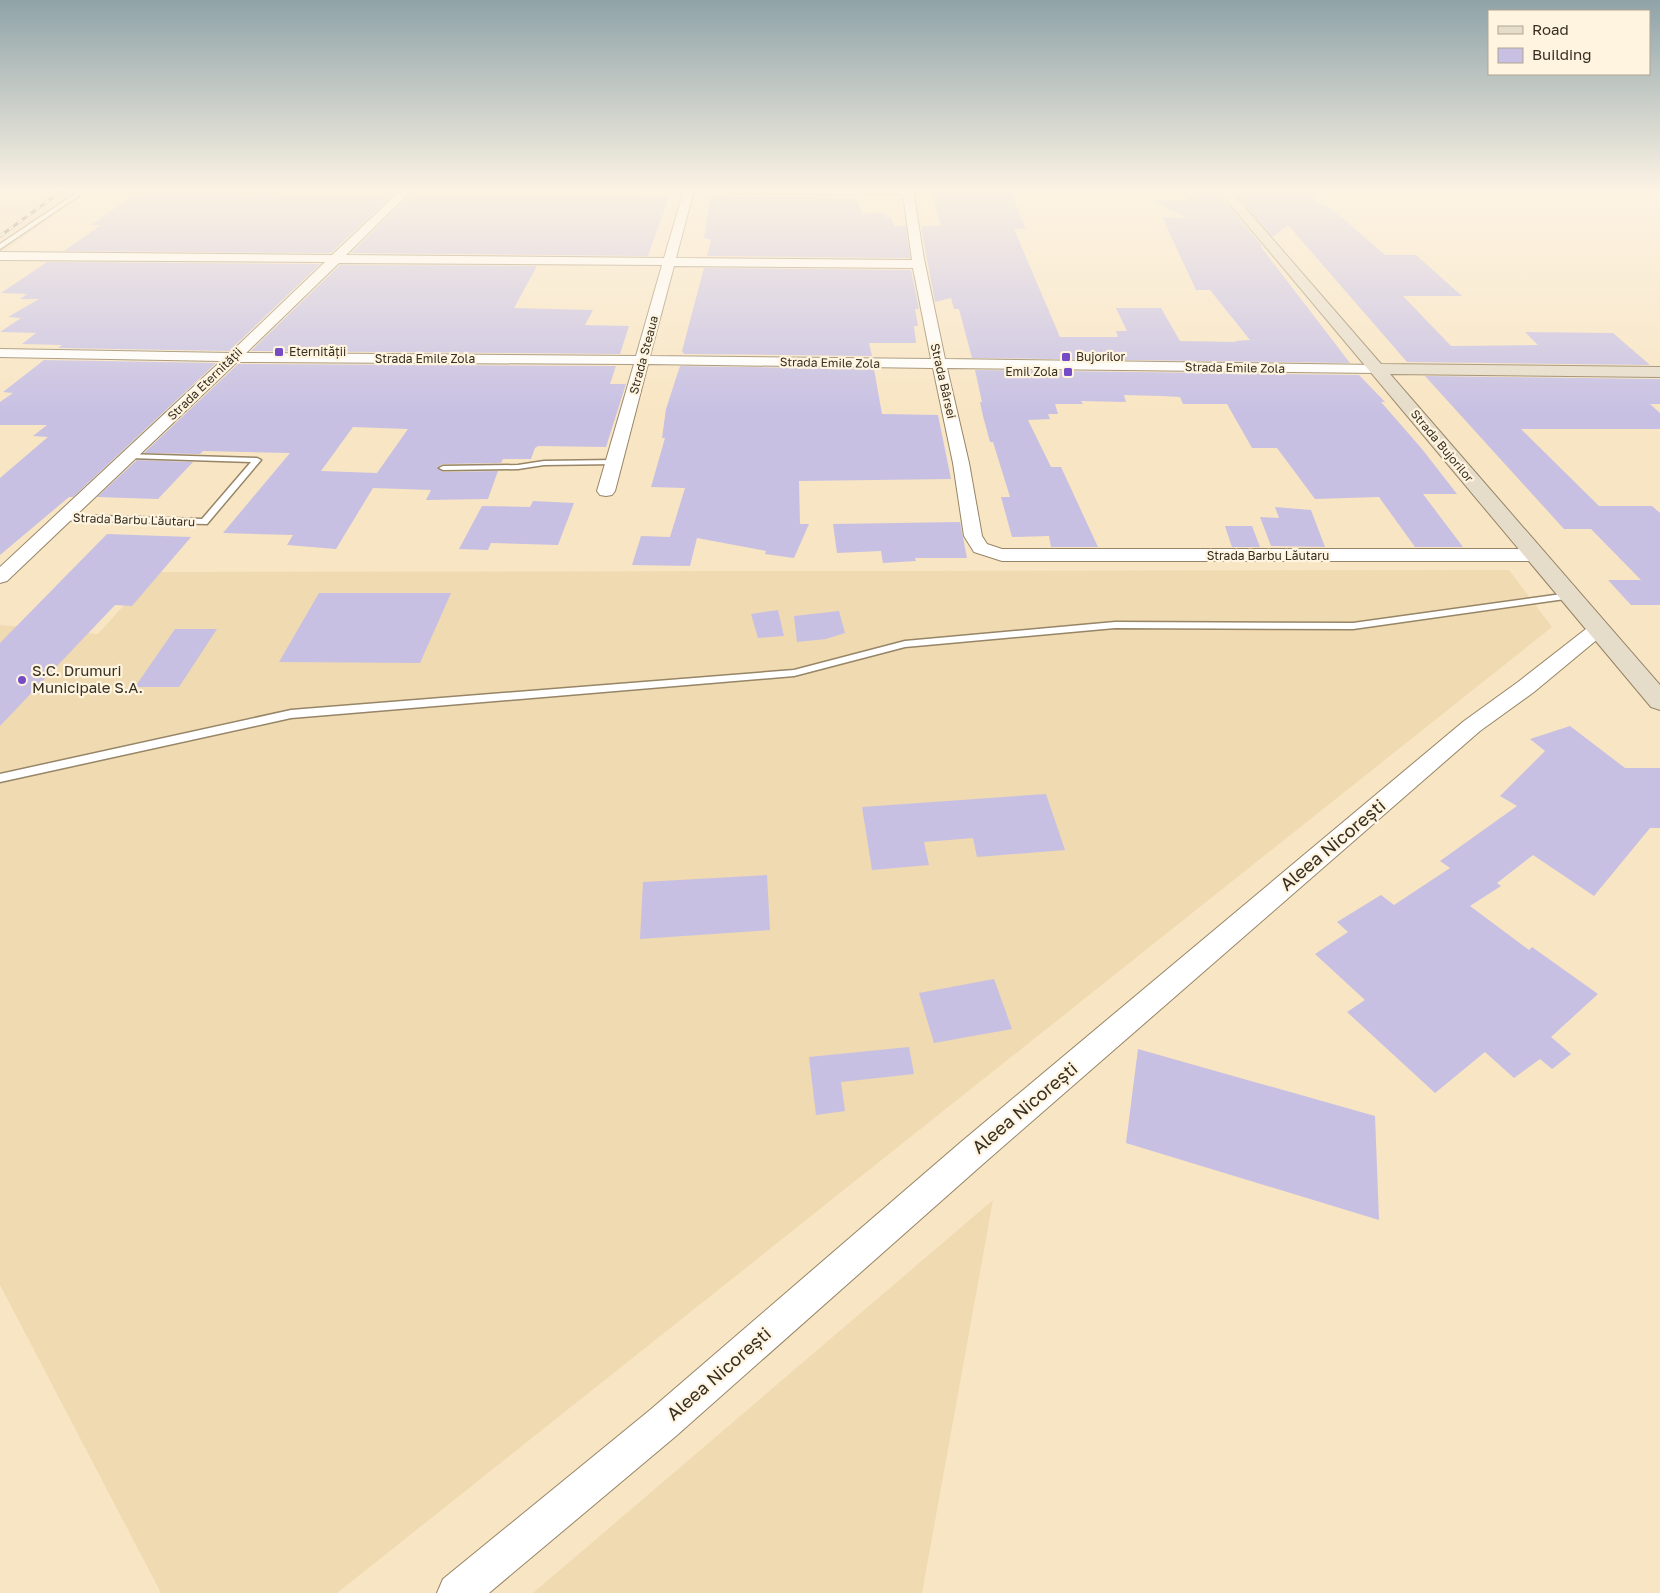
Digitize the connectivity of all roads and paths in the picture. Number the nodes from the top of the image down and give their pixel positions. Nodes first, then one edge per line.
1 (329, 264) edge
2 (668, 264) edge
3 (918, 264) edge
4 (1288, 264) edge
5 (0, 353) edge
6 (22, 354) junction
7 (234, 357) junction
8 (642, 360) junction
9 (939, 364) junction
10 (0, 369) edge
11 (1377, 369) junction
12 (1660, 372) edge
13 (129, 456) junction
14 (614, 462) junction
15 (443, 468) dead end
16 (606, 491) dead end
17 (64, 518) junction
18 (1002, 555) joint
19 (1534, 555) junction
20 (0, 577) edge
21 (1569, 596) junction
22 (1598, 629) junction
23 (1660, 701) edge
24 (0, 778) edge
25 (457, 1593) edge

1 - 7 street, Strada Eternității
2 - 8 street, Strada Steaua
3 - 9 street, Strada Bârsei
4 - 11 main road, Strada Bujorilor
5 - 6 street, Strada Emile Zola
6 - 7 street, Strada Emile Zola
6 - 10 street
7 - 8 street, Strada Emile Zola
7 - 13 street, Strada Eternității
8 - 9 street, Strada Emile Zola
8 - 14 street, Strada Steaua
9 - 11 street, Strada Emile Zola
9 - 18 street, Strada Bârsei
11 - 12 main road, Strada Emile Zola
11 - 19 main road, Strada Bujorilor
13 - 17 street, Strada Eternității
13 - 17 lane, Strada Barbu Lăutaru
14 - 15 lane
14 - 16 street, Strada Steaua
17 - 20 street, Strada Eternității
18 - 19 street, Strada Barbu Lăutaru
19 - 21 main road, Strada Bujorilor
21 - 22 main road, Strada Bujorilor
21 - 24 lane
22 - 23 main road, Strada Bujorilor
22 - 25 street, Aleea Nicorești

